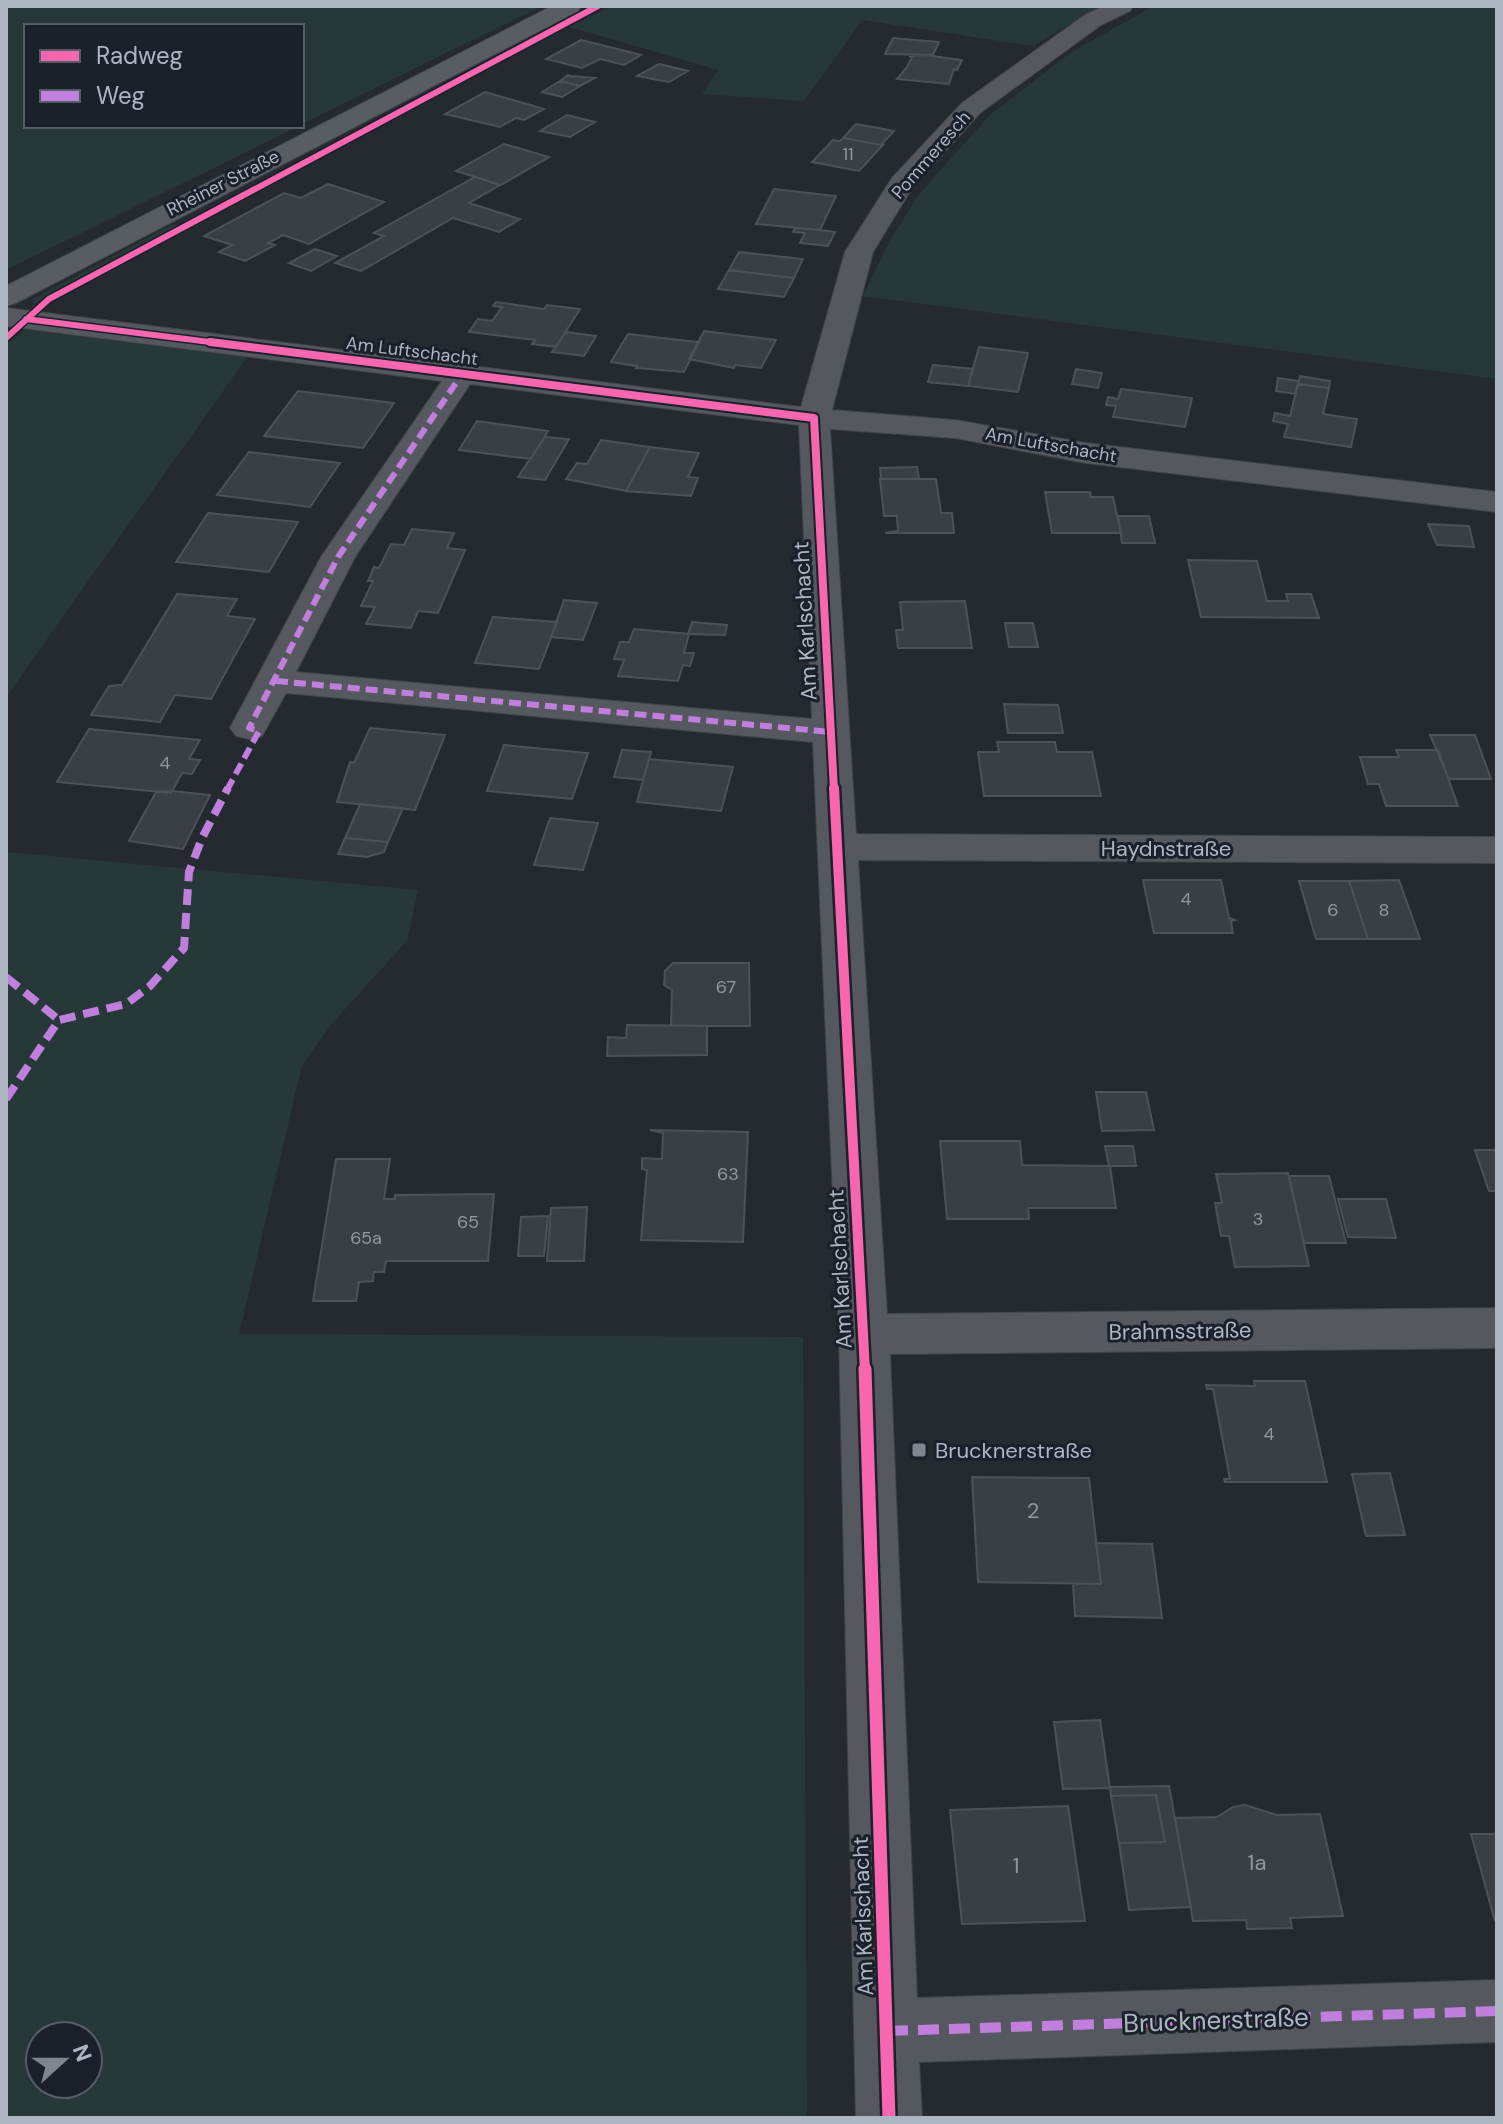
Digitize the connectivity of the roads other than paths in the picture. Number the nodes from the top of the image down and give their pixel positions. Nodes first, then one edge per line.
1 (570, 6) edge
2 (1122, 6) edge
3 (6, 297) edge
4 (6, 317) edge
5 (462, 374) junction
6 (814, 418) junction
7 (1497, 502) edge
8 (276, 681) junction
9 (249, 728) dead end
10 (831, 732) junction
11 (836, 847) junction
12 (1497, 850) edge
13 (1497, 1328) edge
14 (864, 1334) junction
15 (1497, 2011) edge
16 (887, 2031) junction
17 (889, 2118) edge

1 - 3 main road, Rheiner Straße
2 - 6 street, Pommeresch
4 - 5 street, Am Luftschacht
5 - 6 street, Am Luftschacht
5 - 8 street, Am Luftschacht
6 - 7 street, Am Luftschacht
6 - 10 street, Am Karlschacht
8 - 9 street, Am Luftschacht
8 - 10 street, Am Karlschacht
10 - 11 street, Am Karlschacht
11 - 12 street, Haydnstraße
11 - 14 street, Am Karlschacht
13 - 14 street, Brahmsstraße
14 - 16 street, Am Karlschacht
15 - 16 street, Brucknerstraße
16 - 17 street, Am Karlschacht

